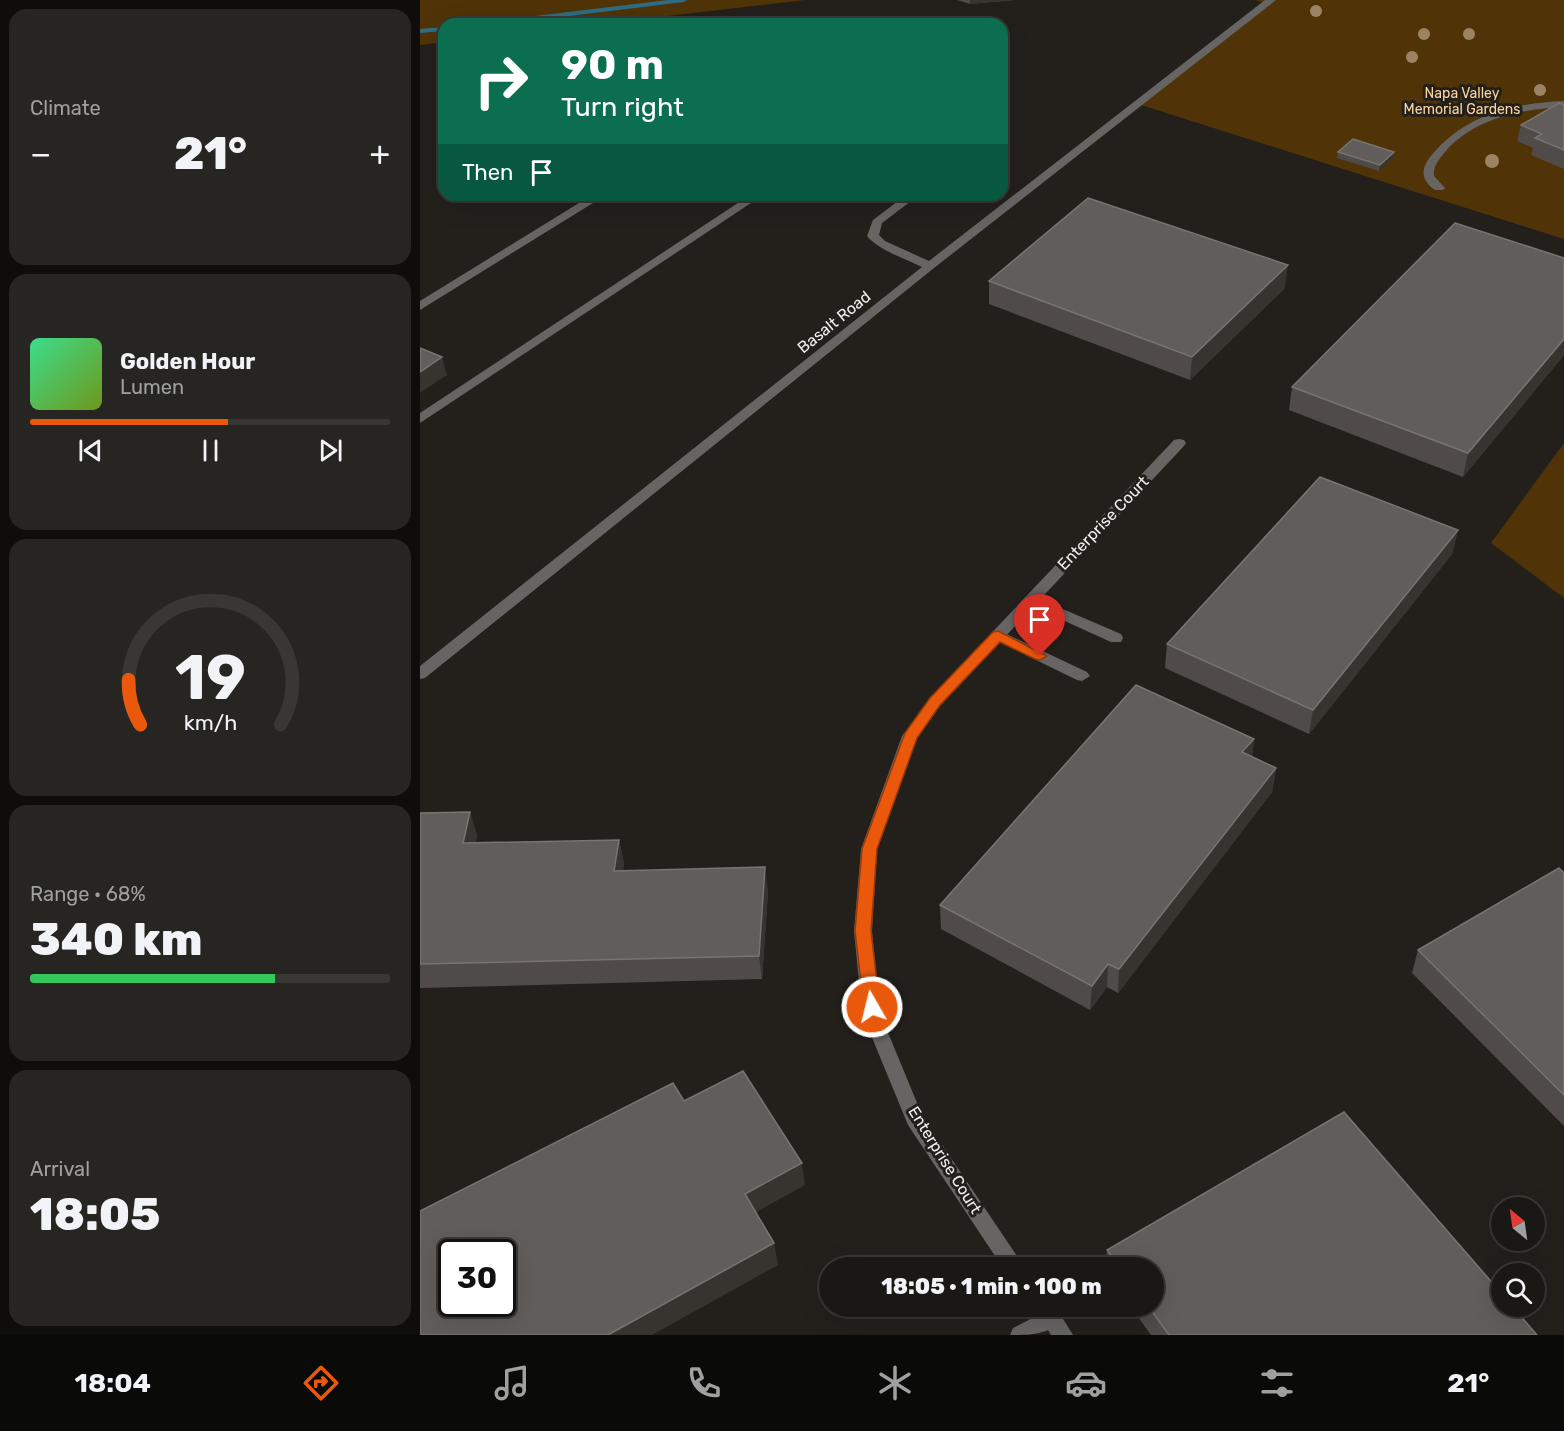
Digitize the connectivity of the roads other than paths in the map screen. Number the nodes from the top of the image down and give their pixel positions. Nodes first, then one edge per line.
1 (1270, 0) edge
2 (1564, 104) edge
3 (1439, 188) dead end
4 (590, 201) edge
5 (748, 201) edge
6 (905, 201) edge
7 (930, 266) junction
8 (420, 306) edge
9 (420, 419) edge
10 (1179, 443) dead end
11 (1030, 600) junction
12 (998, 635) junction
13 (1116, 638) dead end
14 (420, 674) edge
15 (1082, 676) dead end
16 (1008, 1257) edge
17 (1053, 1320) edge
18 (1020, 1335) edge

1 - 7 street, Basalt Road
2 - 3 street
4 - 8 street
5 - 9 street
6 - 7 street
7 - 14 street, Basalt Road
10 - 11 street, Enterprise Court
11 - 12 street, Enterprise Court
11 - 13 street
12 - 15 street
12 - 16 street, Enterprise Court
17 - 18 street

